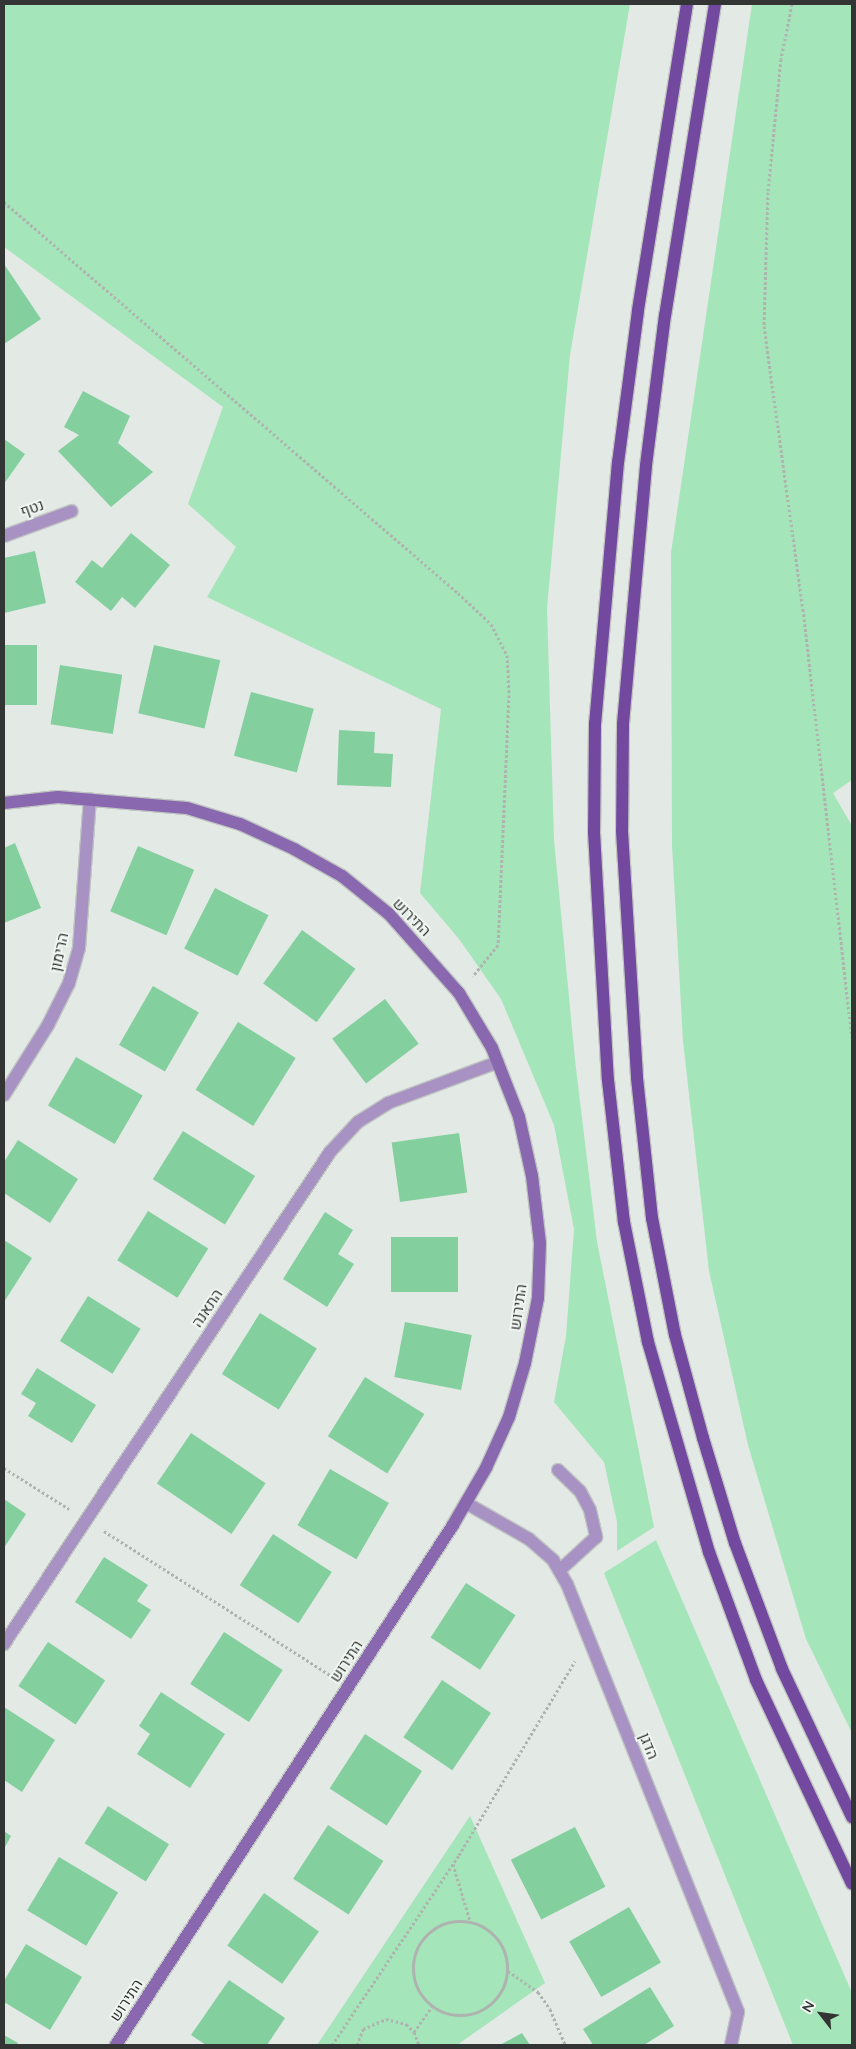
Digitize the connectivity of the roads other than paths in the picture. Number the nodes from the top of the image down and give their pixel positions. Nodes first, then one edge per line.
1 (687, 4) edge
2 (715, 4) edge
3 (72, 511) dead end
4 (4, 536) edge
5 (90, 799) junction
6 (4, 803) edge
7 (498, 1062) junction
8 (4, 1095) edge
9 (558, 1470) dead end
10 (466, 1503) junction
11 (560, 1570) junction
12 (4, 1644) edge
13 (852, 1817) edge
14 (852, 1884) edge
15 (116, 2045) edge
16 (731, 2045) edge

1 - 14 main road
2 - 13 main road
3 - 4 street, נטף
5 - 6 street, התירוש
5 - 7 street, התירוש
5 - 8 street, הרימון
7 - 10 street, התירוש
7 - 12 street, התאנה
9 - 11 street
10 - 11 street, הדגן
10 - 15 street, התירוש
11 - 16 street, הדגן

